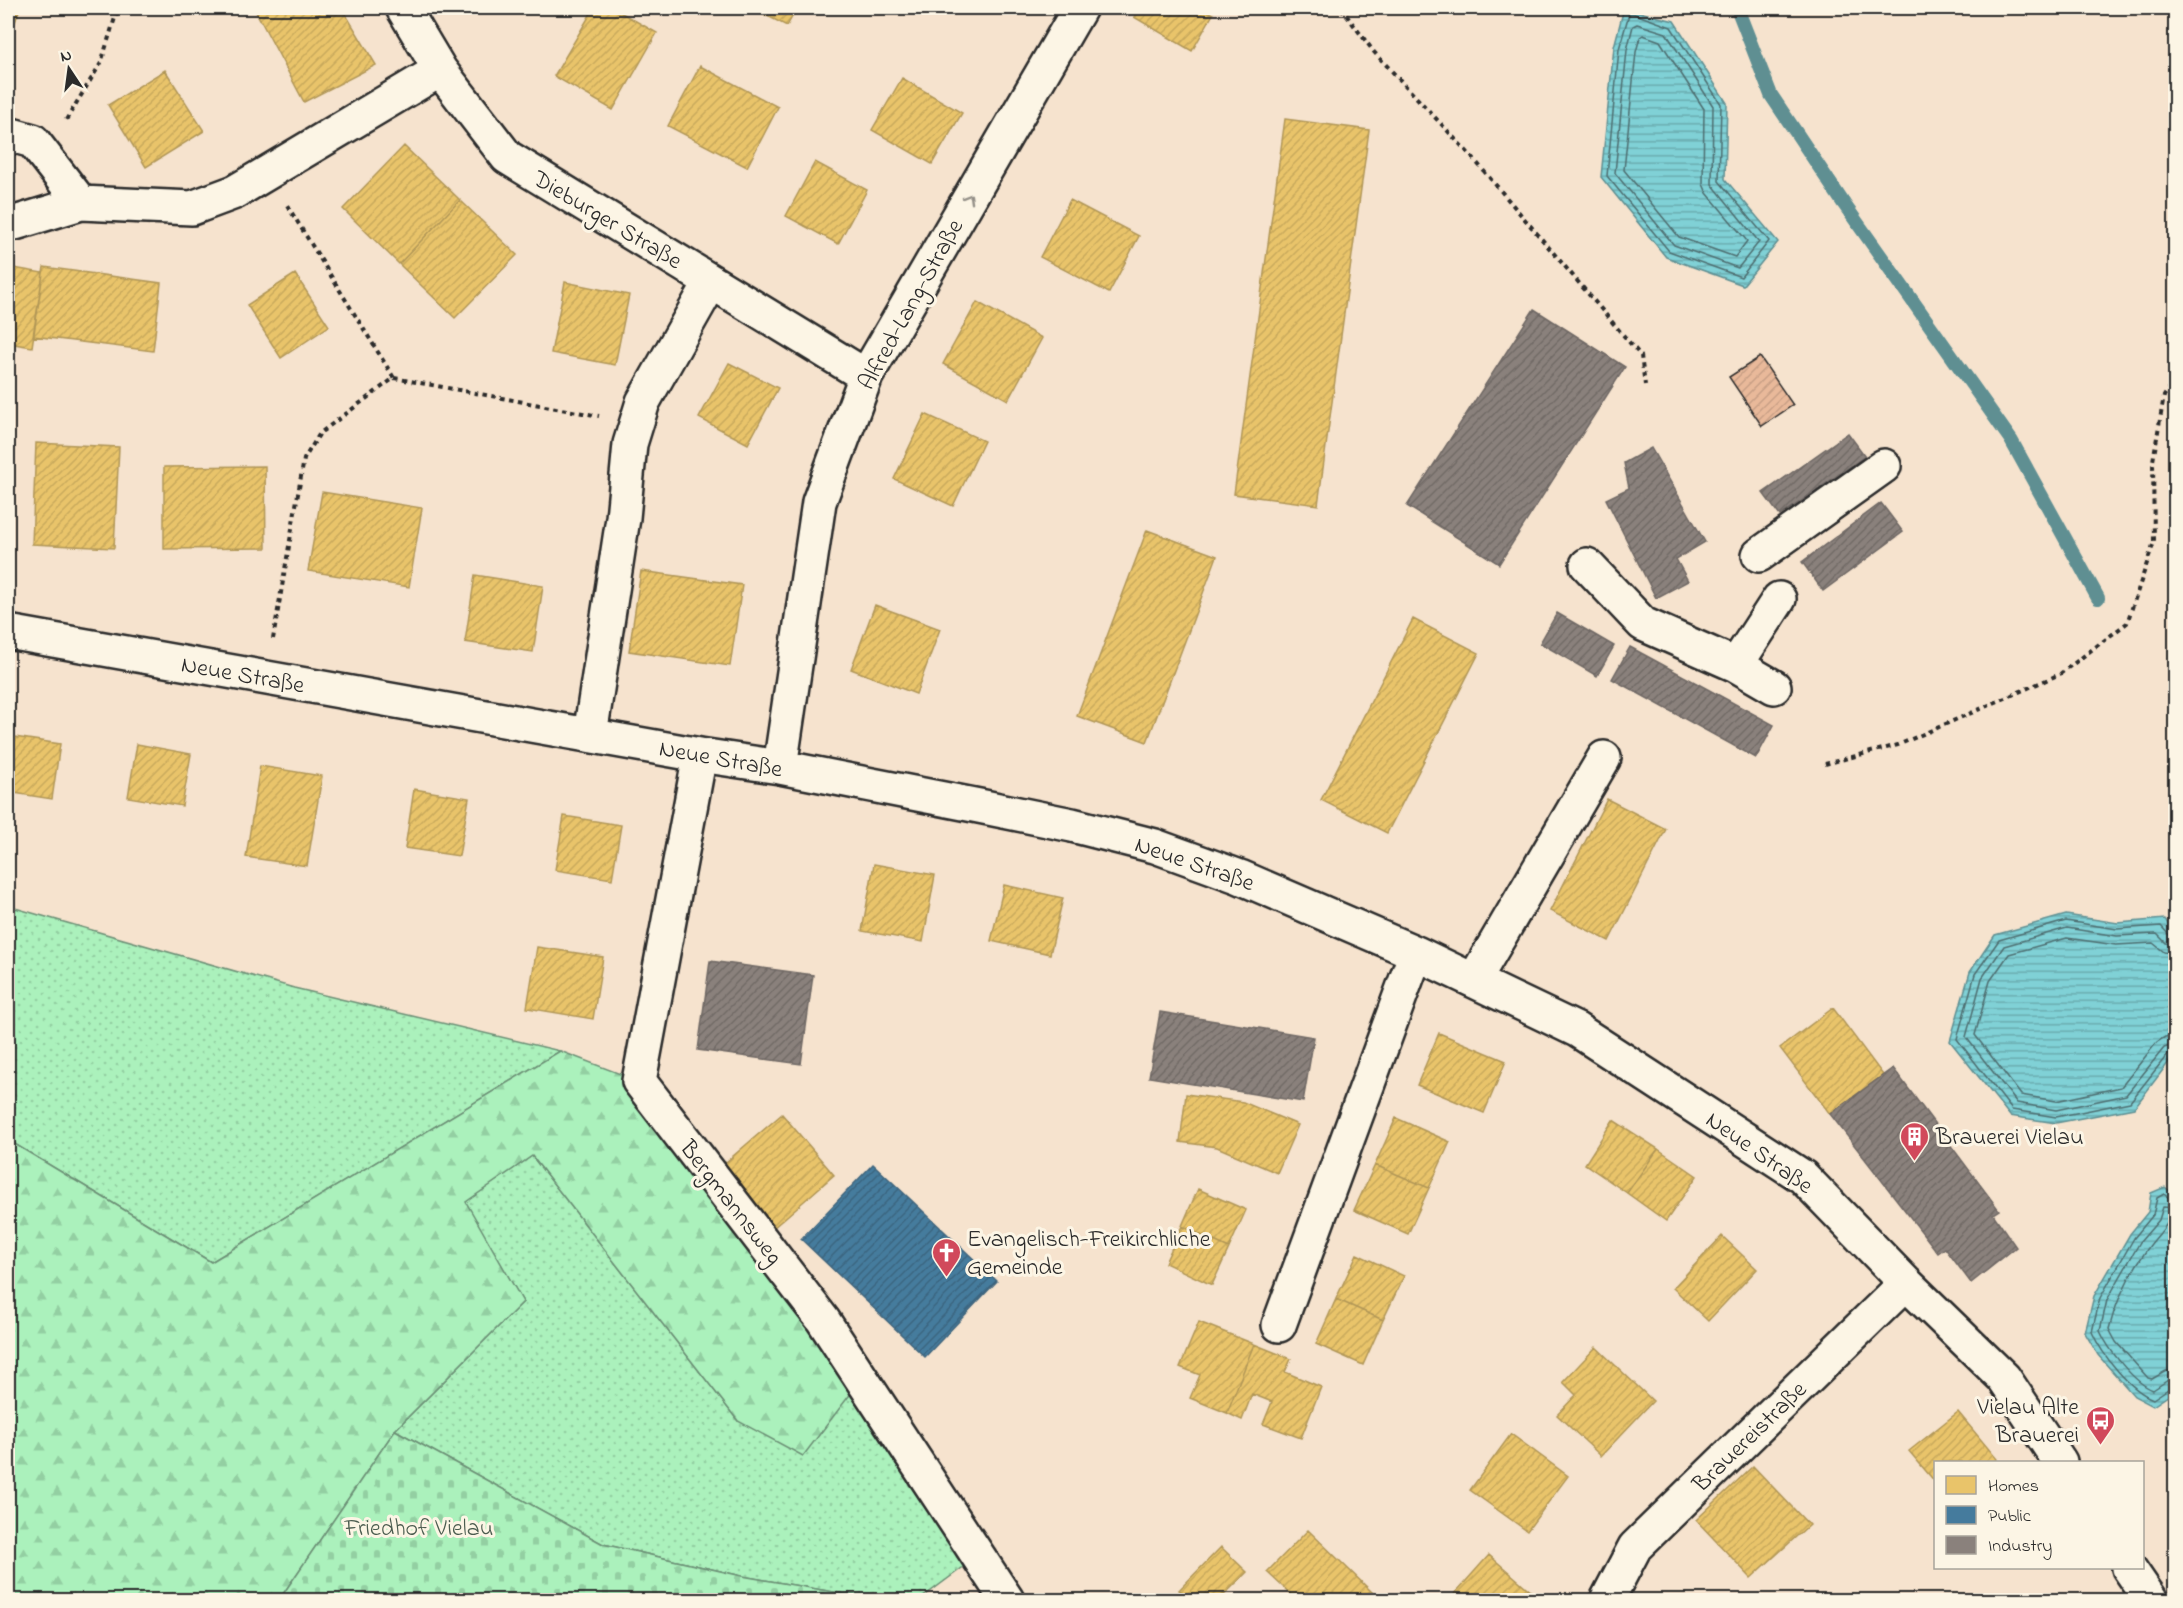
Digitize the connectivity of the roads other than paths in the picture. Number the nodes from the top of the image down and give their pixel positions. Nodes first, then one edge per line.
1 (403, 8) edge
2 (1080, 8) edge
3 (440, 70) junction
4 (8, 134) edge
5 (81, 203) junction
6 (8, 221) edge
7 (711, 282) junction
8 (866, 376) junction
9 (1884, 466) dead end
10 (1759, 555) dead end
11 (1587, 565) dead end
12 (1779, 599) dead end
13 (8, 632) edge
14 (1736, 665) junction
15 (1774, 687) dead end
16 (590, 735) junction
17 (700, 755) junction
18 (1604, 758) dead end
19 (780, 767) junction
20 (1416, 953) junction
21 (1474, 980) junction
22 (1906, 1283) junction
23 (1279, 1325) dead end
24 (2059, 1461) edge
25 (2130, 1569) edge
26 (1007, 1600) edge
27 (1607, 1600) edge
28 (2151, 1600) edge

1 - 3 street, Dieburger Straße
8 -> 2 street, Alfred-Lang-Straße
3 - 5 street
3 - 7 street, Dieburger Straße
4 - 5 street
5 - 6 street
7 - 8 street, Dieburger Straße
7 - 16 street
8 - 19 street, Alfred-Lang-Straße
9 - 10 street
11 - 14 street
12 - 14 street
13 - 16 street, Neue Straße
14 - 15 street
16 - 17 street, Neue Straße
17 - 19 street, Neue Straße
17 - 26 street, Bergmannsweg
18 - 21 street
19 - 20 street, Neue Straße
20 - 21 street, Neue Straße
20 - 23 street
21 - 22 street, Neue Straße
22 - 24 street, Neue Straße
22 - 27 street, Brauereistraße
25 - 28 street

